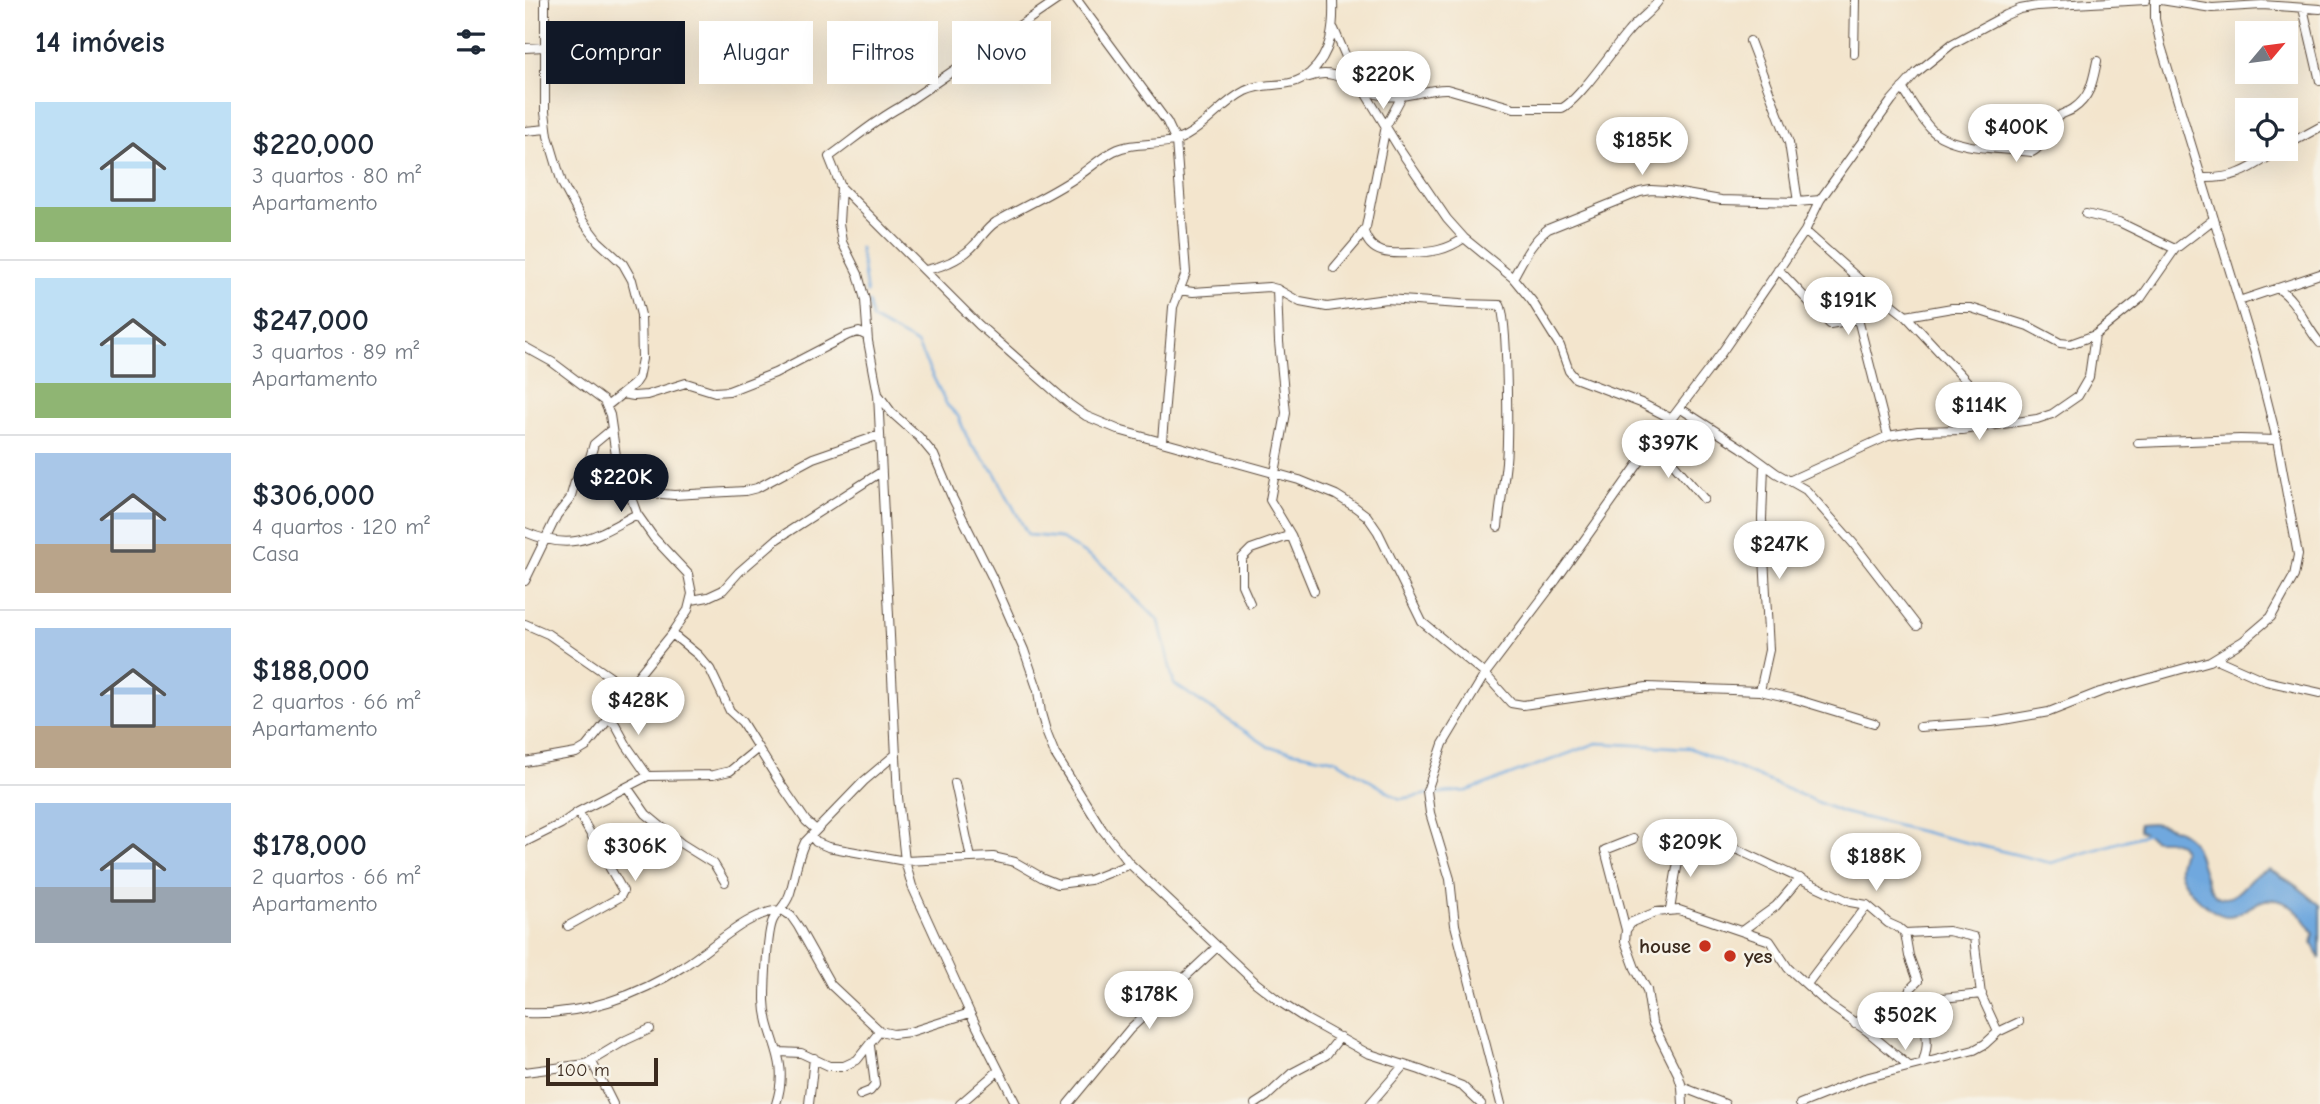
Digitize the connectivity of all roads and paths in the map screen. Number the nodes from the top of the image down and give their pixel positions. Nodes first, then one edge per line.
1 (545, 0) edge
2 (1057, 0) edge
3 (1077, 0) edge
4 (1333, 0) edge
5 (1659, 0) edge
6 (1855, 0) edge
7 (2146, 0) edge
8 (2158, 0) edge
9 (2280, 3) edge
10 (2303, 8) junction
11 (2320, 9) edge
12 (1334, 29) junction
13 (1750, 41) dead end
14 (545, 46) junction
15 (525, 48) edge
16 (1854, 54) dead end
17 (2098, 61) dead end
18 (2320, 81) edge
19 (1296, 83) junction
20 (1902, 88) junction
21 (1364, 90) junction
22 (1402, 96) junction
23 (1387, 126) junction
24 (2320, 127) edge
25 (547, 129) junction
26 (525, 131) edge
27 (2298, 139) edge
28 (1176, 141) junction
29 (2261, 161) edge
30 (2201, 178) junction
31 (841, 187) junction
32 (1820, 200) junction
33 (1798, 202) junction
34 (2086, 214) dead end
35 (2214, 219) junction
36 (1805, 231) junction
37 (1364, 232) junction
38 (1464, 238) junction
39 (2175, 249) junction
40 (1334, 268) dead end
41 (926, 270) junction
42 (1778, 270) junction
43 (2320, 274) edge
44 (1513, 278) junction
45 (2277, 288) junction
46 (1277, 289) junction
47 (1179, 290) junction
48 (2239, 301) junction
49 (1906, 316) junction
50 (2095, 335) junction
51 (867, 336) junction
52 (2320, 343) edge
53 (525, 347) edge
54 (622, 394) junction
55 (878, 394) junction
56 (607, 406) junction
57 (1681, 409) junction
58 (1672, 419) junction
59 (2011, 422) junction
60 (612, 429) junction
61 (880, 435) junction
62 (1888, 436) junction
63 (2277, 440) junction
64 (1162, 441) junction
65 (1654, 441) junction
66 (2138, 443) dead end
67 (1764, 465) junction
68 (881, 472) junction
69 (1275, 474) junction
70 (1791, 480) junction
71 (627, 491) junction
72 (1705, 499) dead end
73 (637, 514) junction
74 (1498, 527) dead end
75 (525, 532) edge
76 (1291, 535) junction
77 (544, 541) junction
78 (525, 581) edge
79 (1314, 591) dead end
80 (692, 600) junction
81 (1250, 603) dead end
82 (525, 624) edge
83 (1917, 626) dead end
84 (672, 634) junction
85 (2216, 659) junction
86 (1485, 674) junction
87 (629, 687) junction
88 (1759, 691) junction
89 (2320, 693) edge
90 (608, 719) junction
91 (1874, 723) dead end
92 (1920, 727) dead end
93 (757, 749) junction
94 (895, 754) junction
95 (525, 762) edge
96 (647, 776) junction
97 (955, 783) dead end
98 (627, 787) junction
99 (578, 812) junction
100 (806, 821) junction
101 (811, 836) junction
102 (1633, 839) dead end
103 (525, 842) edge
104 (971, 858) junction
105 (905, 862) junction
106 (1130, 864) junction
107 (1800, 878) junction
108 (725, 882) dead end
109 (1867, 905) junction
110 (782, 910) junction
111 (1670, 910) junction
112 (568, 926) dead end
113 (1626, 930) junction
114 (1743, 930) junction
115 (1905, 933) junction
116 (1217, 947) junction
117 (1807, 984) junction
118 (1982, 995) junction
119 (1909, 996) junction
120 (525, 1013) edge
121 (970, 1013) junction
122 (2019, 1022) dead end
123 (1855, 1024) junction
124 (650, 1029) dead end
125 (880, 1031) junction
126 (1998, 1031) junction
127 (1340, 1037) junction
128 (870, 1046) junction
129 (779, 1052) junction
130 (814, 1058) junction
131 (592, 1062) junction
132 (1923, 1062) junction
133 (1404, 1065) junction
134 (1909, 1066) junction
135 (998, 1071) junction
136 (525, 1072) edge
137 (1682, 1087) junction
138 (860, 1095) dead end
139 (613, 1104) edge
140 (776, 1104) edge
141 (809, 1104) edge
142 (960, 1104) edge
143 (1016, 1104) edge
144 (1068, 1104) edge
145 (1255, 1104) edge
146 (1370, 1104) edge
147 (1481, 1104) edge
148 (1501, 1104) edge
149 (1683, 1104) edge
150 (1725, 1104) edge
151 (1800, 1104) edge

1 - 14 street
2 - 31 street
3 - 28 street
4 - 12 street
5 - 22 street
6 - 16 street
7 - 20 street
8 - 9 street
8 - 30 street
9 - 10 street
10 - 11 street
10 - 18 street
12 - 19 street
12 - 21 street
13 - 33 street
14 - 15 street
14 - 25 street
17 - 20 street
19 - 21 street
19 - 28 street
20 - 32 street
21 - 22 street
21 - 23 street
22 - 23 street
23 - 37 street
23 - 38 street
24 - 27 street
25 - 26 street
25 - 54 street
28 - 41 street
28 - 47 street
29 - 30 street
30 - 35 street
31 - 41 street
31 - 51 street
32 - 33 street
32 - 36 street
33 - 44 street
34 - 39 street
35 - 39 street
35 - 48 street
36 - 42 street
36 - 49 street
37 - 38 street
37 - 40 street
38 - 44 street
39 - 50 street
41 - 64 street
42 - 57 street
42 - 62 street
43 - 45 street
44 - 58 street
45 - 48 street
45 - 52 street
46 - 47 street
46 - 69 street
46 - 74 street
47 - 64 street
48 - 63 street
49 - 50 street
49 - 59 street
50 - 59 street
51 - 54 street
51 - 55 street
53 - 56 street
54 - 56 street
55 - 61 street
55 - 106 street
56 - 60 street
57 - 58 street
57 - 67 street
58 - 65 street
59 - 62 street
60 - 71 street
60 - 77 street
61 - 68 street
61 - 71 street
62 - 70 street
63 - 66 street
63 - 85 street
64 - 69 street
65 - 72 street
65 - 86 street
67 - 70 street
67 - 88 street
68 - 80 street
68 - 94 street
69 - 76 street
69 - 86 street
70 - 83 street
71 - 73 street
73 - 77 street
73 - 80 street
75 - 77 street
76 - 79 street
76 - 81 street
77 - 78 street
80 - 84 street
82 - 87 street
84 - 87 street
84 - 93 street
85 - 89 street
85 - 92 street
86 - 88 street
86 - 148 street
87 - 90 street
88 - 91 street
90 - 95 street
90 - 96 street
93 - 96 street
93 - 100 street
94 - 101 street
94 - 105 street
96 - 98 street
97 - 104 street
98 - 99 street
98 - 108 street
99 - 103 street
99 - 112 street
100 - 101 street
100 - 101 street
101 - 105 street
101 - 110 street
102 - 113 street
104 - 105 street
104 - 106 street
105 - 121 street
106 - 116 street
107 - 109 street
107 - 111 street
107 - 114 street
109 - 115 street
109 - 117 street
110 - 120 street
110 - 125 street
110 - 129 street
111 - 113 street
111 - 114 street
113 - 137 street
114 - 117 street
115 - 118 street
115 - 119 street
116 - 127 street
116 - 144 street
117 - 123 street
118 - 119 street
118 - 126 street
119 - 123 street
119 - 132 street
121 - 125 street
121 - 135 street
122 - 126 street
123 - 134 street
124 - 131 street
125 - 128 street
126 - 132 street
127 - 133 street
127 - 145 street
128 - 130 street
128 - 138 street
129 - 130 street
129 - 140 street
130 - 141 street
131 - 136 street
131 - 139 street
132 - 134 street
133 - 146 street
133 - 147 street
134 - 151 street
135 - 142 street
135 - 143 street
137 - 149 street
137 - 150 street

